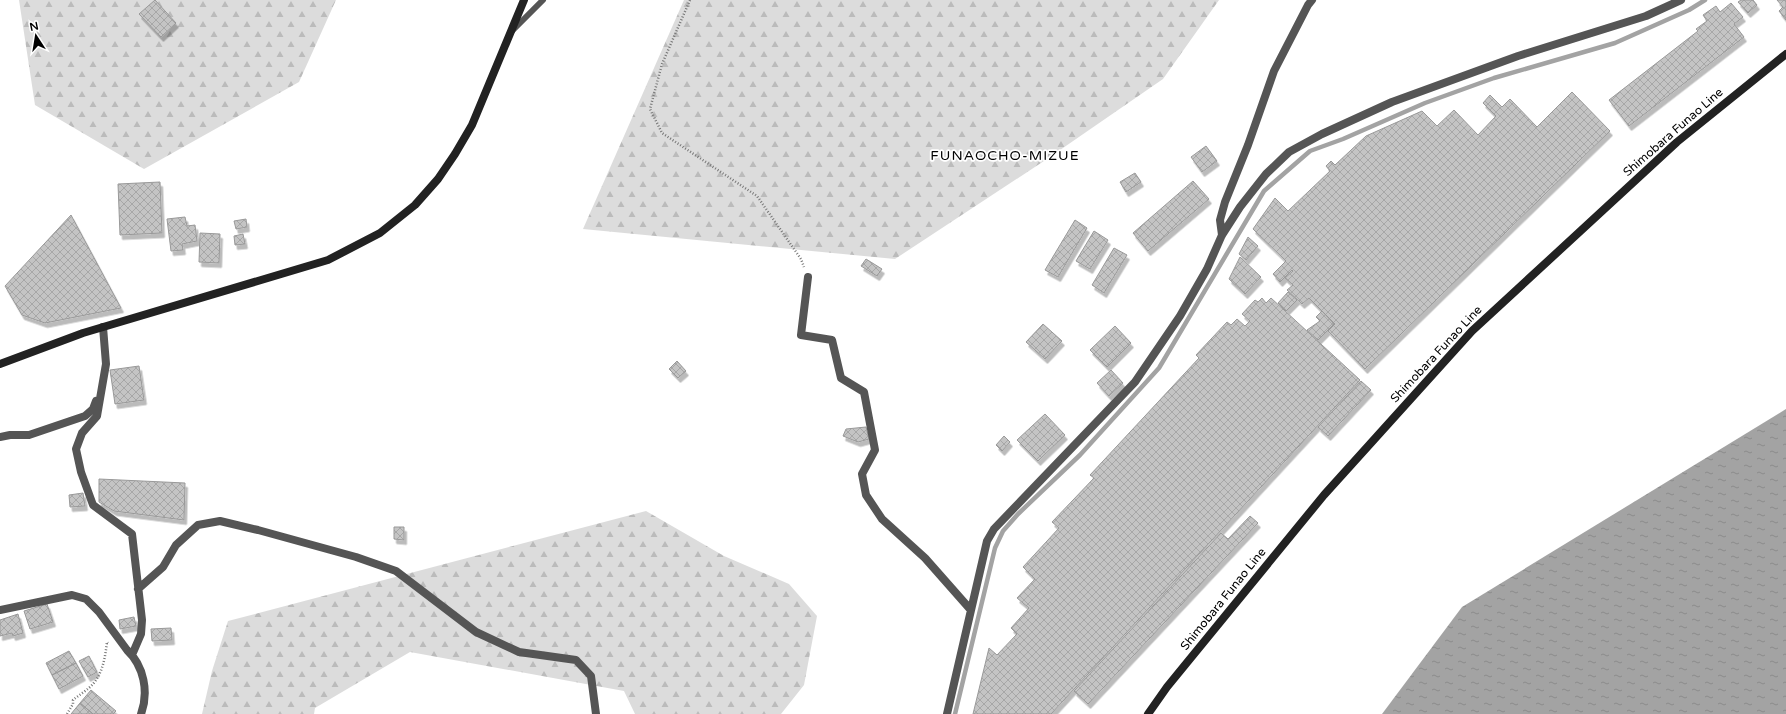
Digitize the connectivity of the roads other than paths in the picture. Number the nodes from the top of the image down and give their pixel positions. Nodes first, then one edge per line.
1 (524, 0) edge
2 (543, 0) edge
3 (1312, 0) edge
4 (1681, 0) edge
5 (511, 32) junction
6 (1786, 54) edge
7 (1222, 235) junction
8 (808, 277) road end
9 (103, 327) junction
10 (0, 364) edge
11 (100, 393) junction
12 (0, 437) edge
13 (138, 589) junction
14 (970, 609) junction
15 (0, 610) edge
16 (129, 653) junction
17 (141, 714) edge
18 (596, 714) edge
19 (946, 714) edge
20 (1148, 714) edge

1 - 5 main road
2 - 5 lane
3 - 7 street
4 - 7 street
5 - 9 main road
6 - 20 main road, Shimobara Funao Line
7 - 14 street
8 - 14 street
9 - 10 main road
9 - 11 street
11 - 12 street
11 - 13 street
13 - 16 street
13 - 18 street
14 - 19 street
15 - 16 street
16 - 17 street

